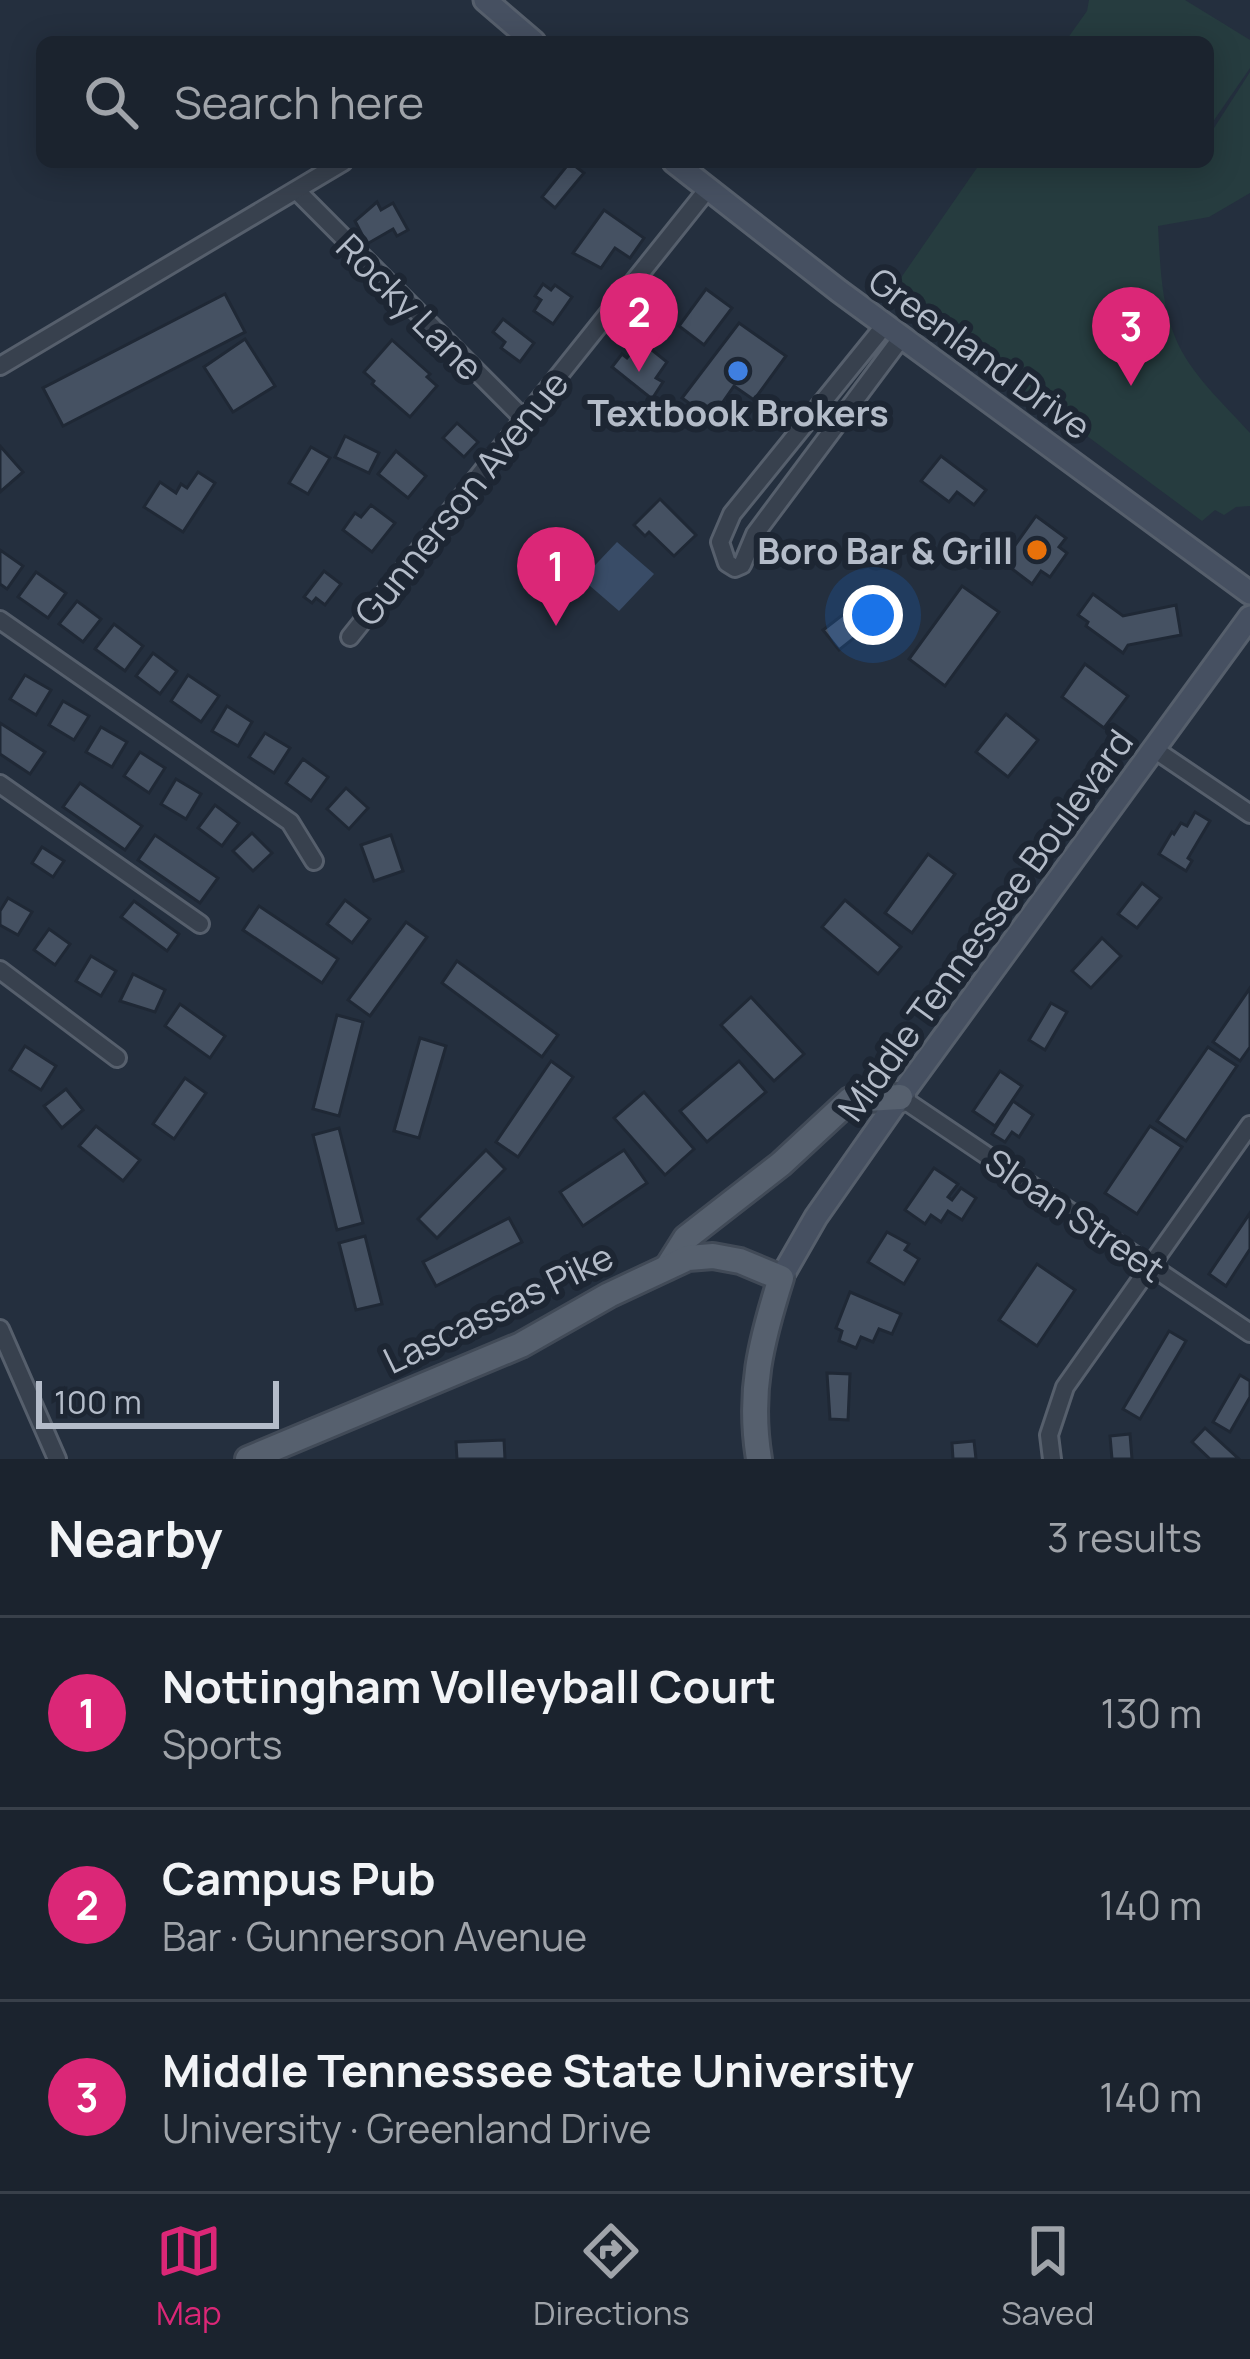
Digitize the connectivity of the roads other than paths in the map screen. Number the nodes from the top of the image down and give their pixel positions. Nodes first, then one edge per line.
1 (485, 0) edge
2 (520, 36) edge
3 (335, 168) edge
4 (681, 168) edge
5 (707, 190) junction
6 (298, 192) junction
7 (893, 331) junction
8 (0, 366) edge
9 (524, 419) junction
10 (1250, 593) edge
11 (1250, 616) edge
12 (0, 620) edge
13 (350, 637) dead end
14 (1154, 749) junction
15 (0, 784) edge
16 (1250, 814) edge
17 (314, 861) dead end
18 (200, 924) dead end
19 (0, 970) edge
20 (117, 1058) dead end
21 (900, 1097) junction
22 (1250, 1125) edge
23 (669, 1264) junction
24 (1150, 1266) junction
25 (782, 1278) junction
26 (0, 1329) edge
27 (1250, 1333) edge
28 (57, 1459) edge
29 (248, 1459) edge
30 (759, 1459) edge
31 (1052, 1459) edge

1 - 2 main road
3 - 6 street
4 - 5 main road, Greenland Drive
5 - 7 main road, Greenland Drive
5 - 9 street, Gunnerson Avenue
6 - 8 street
6 - 9 street, Rocky Lane
7 - 7 street
7 - 10 main road, Greenland Drive
9 - 13 street, Gunnerson Avenue
11 - 14 main road, Middle Tennessee Boulevard
12 - 17 street
14 - 16 street
14 - 21 main road, Middle Tennessee Boulevard
15 - 18 street
19 - 20 street
21 - 23 main road
21 - 24 street, Sloan Street
21 - 25 main road, Middle Tennessee Boulevard
22 - 24 street
23 - 25 main road, Lascassas Pike
23 - 29 main road, Lascassas Pike
24 - 27 street, Sloan Street
24 - 31 street
25 - 30 main road
26 - 28 street

